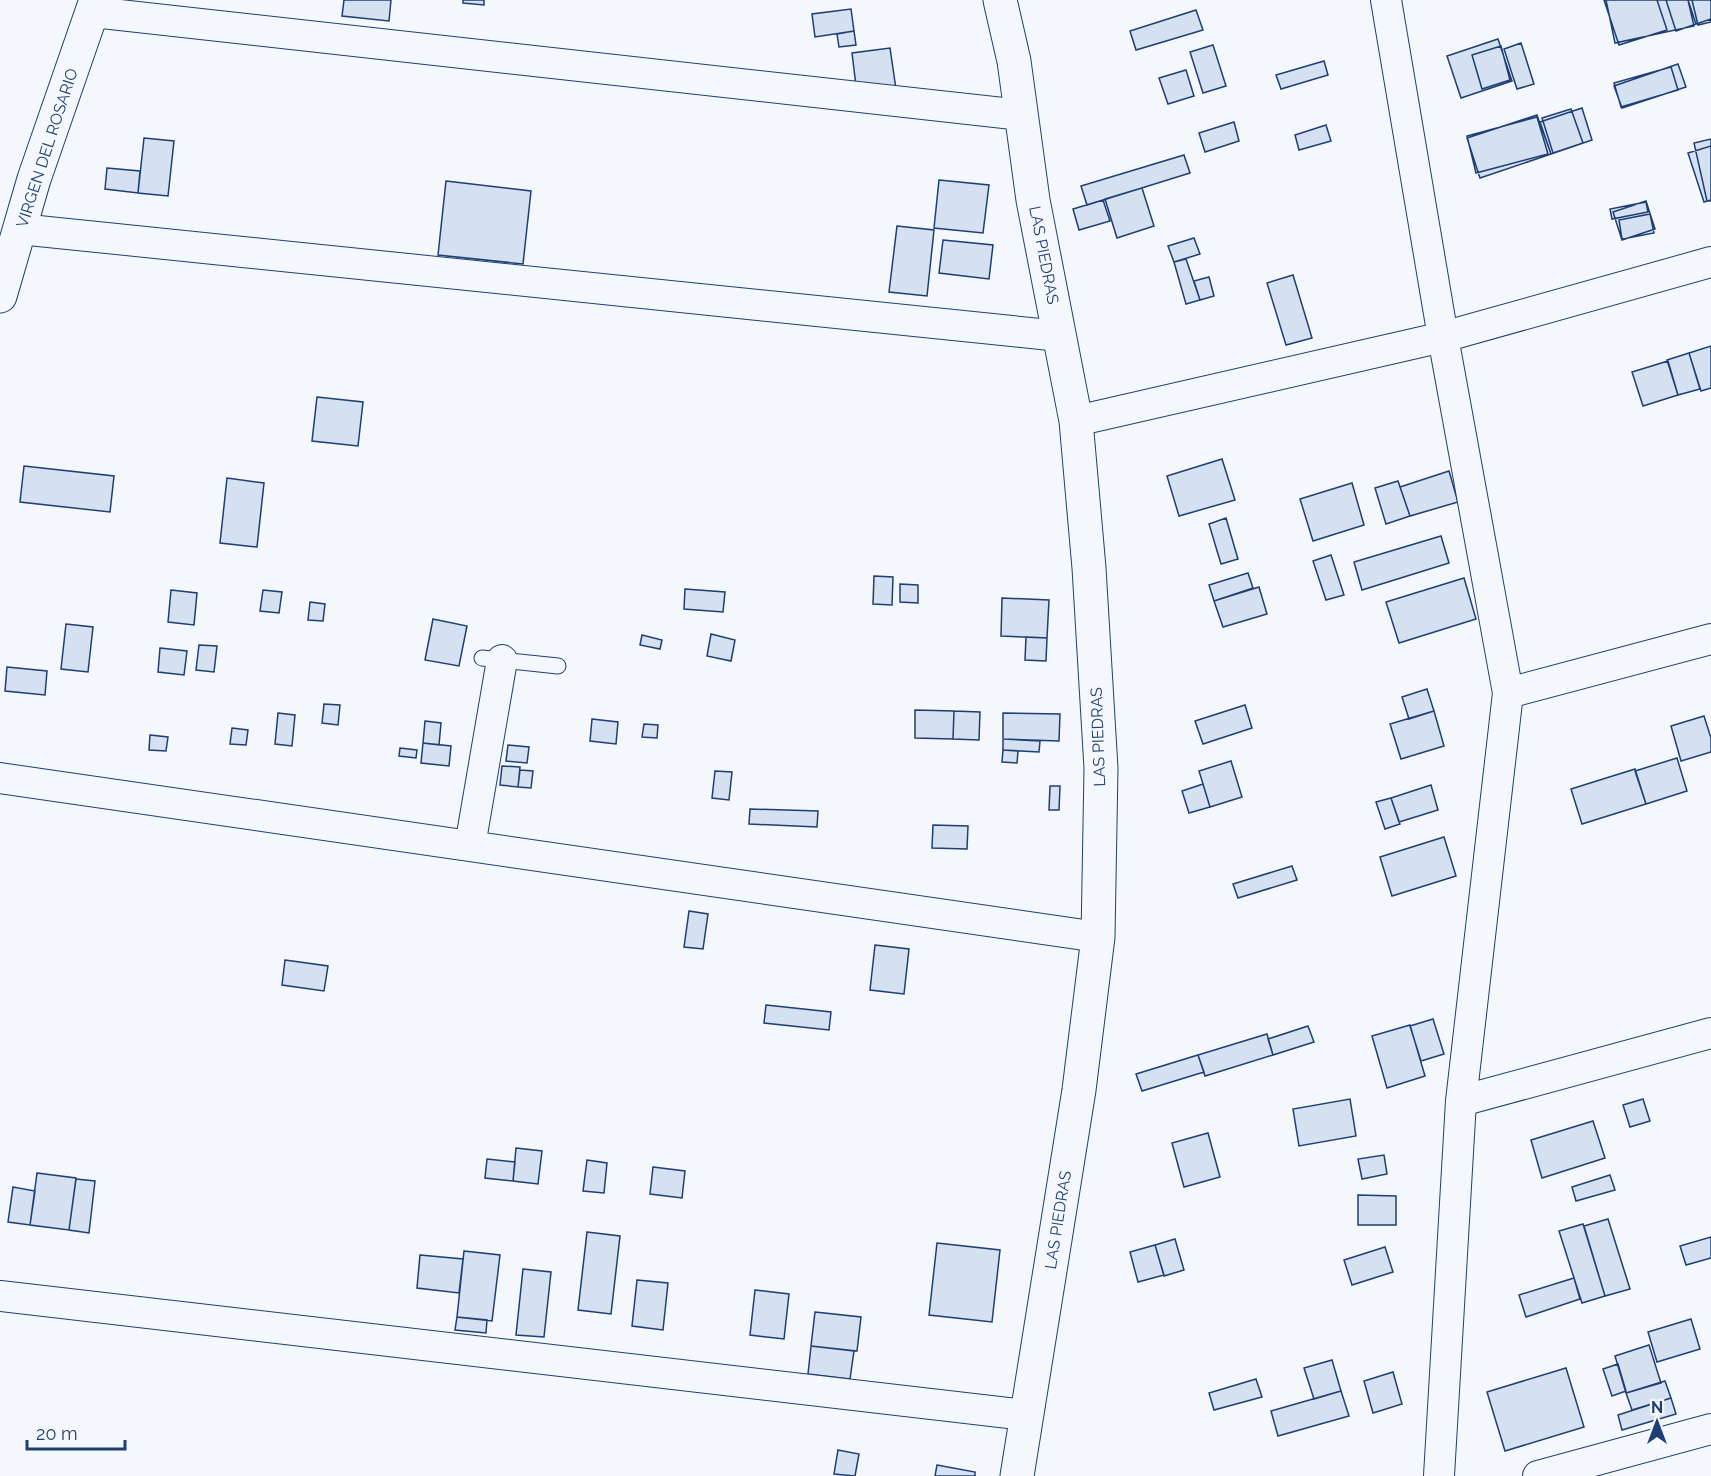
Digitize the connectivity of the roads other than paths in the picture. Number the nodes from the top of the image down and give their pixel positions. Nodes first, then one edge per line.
1 (1000, 0) edge
2 (1386, 0) edge
3 (94, 6) edge
4 (1021, 115) junction
5 (19, 230) junction
6 (1711, 262) edge
7 (0, 296) edge
8 (1060, 336) junction
9 (1443, 337) junction
10 (1076, 420) junction
11 (1711, 639) edge
12 (492, 659) joint
13 (558, 666) dead end
14 (1508, 693) junction
15 (0, 778) edge
16 (470, 846) junction
17 (1098, 937) junction
18 (1711, 1033) edge
19 (1461, 1101) junction
20 (0, 1296) edge
21 (1026, 1415) junction
22 (1711, 1429) edge
23 (1017, 1476) edge
24 (1439, 1476) edge
25 (1538, 1476) edge

1 - 4 street, LAS PIEDRAS
2 - 9 street
3 - 4 street
3 - 5 street, VIRGEN DEL ROSARIO
4 - 8 street, LAS PIEDRAS
5 - 7 street, VIRGEN DEL ROSARIO
5 - 8 street
6 - 9 street
8 - 10 street, LAS PIEDRAS
9 - 10 street
9 - 14 street
10 - 17 street, LAS PIEDRAS
11 - 14 street
12 - 13 lane
12 - 16 street
14 - 19 street
15 - 16 street
16 - 17 street
17 - 21 street, LAS PIEDRAS
18 - 19 street
19 - 24 street
20 - 21 street
21 - 23 street, LAS PIEDRAS
22 - 25 street

